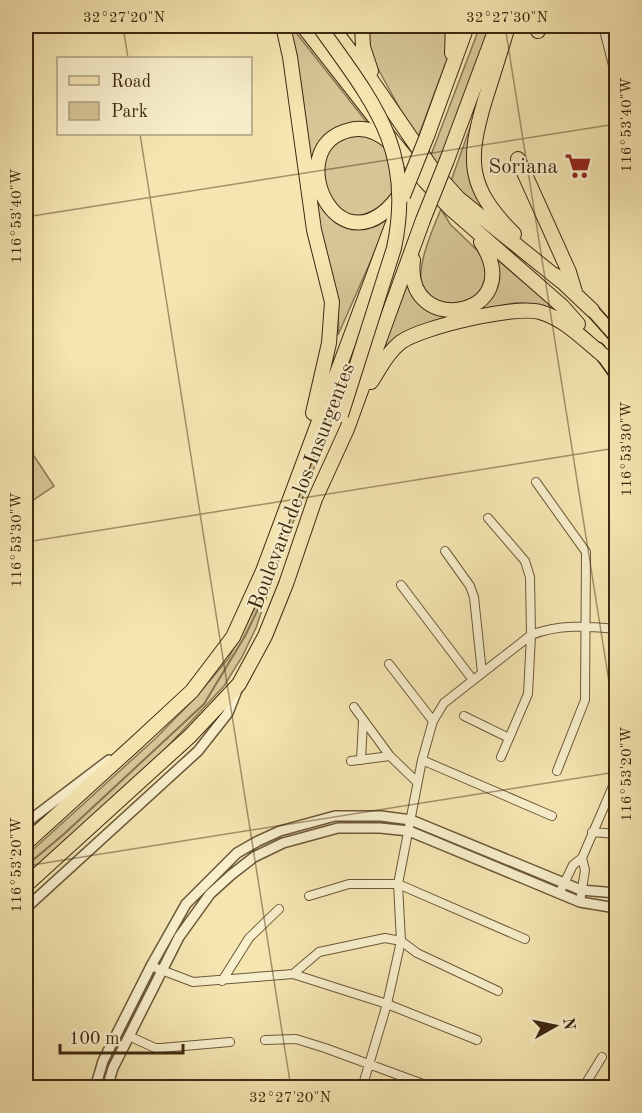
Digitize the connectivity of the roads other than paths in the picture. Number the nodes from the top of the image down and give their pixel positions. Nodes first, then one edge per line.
1 (283, 26) edge
2 (303, 26) edge
3 (319, 26) edge
4 (331, 26) edge
5 (362, 26) edge
6 (453, 26) edge
7 (467, 26) edge
8 (497, 26) edge
9 (508, 26) edge
10 (603, 26) edge
11 (449, 76) junction
12 (616, 76) edge
13 (381, 95) junction
14 (518, 159) dead end
15 (408, 160) junction
16 (396, 205) junction
17 (472, 228) junction
18 (417, 239) junction
19 (561, 281) junction
20 (576, 294) junction
21 (592, 310) joint
22 (578, 324) joint
23 (616, 337) edge
24 (604, 356) junction
25 (616, 374) edge
26 (347, 429) junction
27 (536, 482) dead end
28 (294, 485) junction
29 (315, 498) junction
30 (488, 518) dead end
31 (445, 551) dead end
32 (401, 585) dead end
33 (586, 626) junction
34 (616, 629) edge
35 (531, 635) junction
36 (389, 664) dead end
37 (482, 673) junction
38 (473, 680) junction
39 (239, 684) junction
40 (354, 707) dead end
41 (464, 716) dead end
42 (433, 721) junction
43 (363, 722) junction
44 (509, 738) junction
45 (136, 743) junction
46 (390, 756) junction
47 (501, 757) dead end
48 (361, 760) junction
49 (422, 760) junction
50 (351, 761) dead end
51 (557, 771) dead end
52 (616, 779) edge
53 (417, 782) junction
54 (552, 816) dead end
55 (411, 820) junction
56 (26, 822) edge
57 (409, 831) junction
58 (592, 832) junction
59 (616, 834) edge
60 (26, 843) edge
61 (582, 858) junction
62 (564, 883) junction
63 (398, 884) junction
64 (26, 885) edge
65 (581, 890) junction
66 (616, 893) edge
67 (559, 894) junction
68 (309, 896) dead end
69 (580, 902) junction
70 (26, 908) edge
71 (616, 908) edge
72 (279, 909) dead end
73 (525, 939) dead end
74 (402, 941) junction
75 (151, 966) junction
76 (162, 971) junction
77 (293, 974) junction
78 (222, 981) junction
79 (498, 991) dead end
80 (387, 1004) junction
81 (129, 1036) junction
82 (264, 1040) dead end
83 (477, 1040) dead end
84 (230, 1042) dead end
85 (602, 1057) dead end
86 (369, 1064) junction
87 (26, 1086) edge
88 (31, 1088) edge
89 (95, 1088) edge
90 (107, 1088) edge
91 (362, 1088) edge
92 (434, 1088) edge
93 (583, 1088) edge

1 - 28 highway
2 - 15 highway
3 - 29 highway, bridge
4 - 13 highway
5 - 13 highway
6 - 11 highway
7 - 11 highway, Boulevard de los Insurgentes
8 - 18 highway, Boulevard de los Insurgentes, bridge
9 - 19 highway
10 - 12 street
11 - 16 highway, Boulevard de los Insurgentes, bridge
13 - 19 highway
14 - 20 highway
15 - 16 highway
15 - 17 highway
16 - 28 highway, Boulevard de los Insurgentes
17 - 18 highway
17 - 22 highway
18 - 26 highway, Boulevard de los Insurgentes
19 - 20 highway
20 - 21 highway
21 - 23 main road
22 - 24 main road
24 - 25 main road
24 - 26 highway
26 - 29 highway, Boulevard de los Insurgentes
27 - 33 street
28 - 45 highway, Boulevard de los Insurgentes
29 - 39 highway, Boulevard de los Insurgentes
30 - 35 street
31 - 37 street
32 - 38 street
33 - 34 street
33 - 35 street
33 - 51 street
35 - 37 street
35 - 44 street
36 - 42 street
37 - 38 street
38 - 42 street
39 - 64 highway, Boulevard de los Insurgentes
39 - 70 street
40 - 43 street
41 - 44 street
42 - 49 street
43 - 46 street
43 - 48 street
44 - 47 street
45 - 56 street
45 - 60 highway, Boulevard de los Insurgentes
46 - 48 street
46 - 53 street
48 - 50 street
49 - 53 street
49 - 54 street
52 - 58 street
53 - 55 street
55 - 57 street
55 - 62 street
55 - 75 street
57 - 63 street
57 - 67 street
57 - 76 street
58 - 59 street
58 - 61 street
61 - 62 street
61 - 65 street
62 - 65 street
62 - 67 street
63 - 68 street
63 - 73 street
63 - 74 street
65 - 66 street
65 - 69 street
67 - 69 street
69 - 71 street
72 - 78 street
74 - 77 street
74 - 79 street
74 - 80 street
75 - 76 street
75 - 89 street
76 - 78 street
76 - 81 street
77 - 78 street
77 - 80 street
80 - 83 street
80 - 86 street
81 - 84 street
81 - 90 street
82 - 86 street
85 - 93 street
86 - 91 street
86 - 92 street
87 - 88 street

